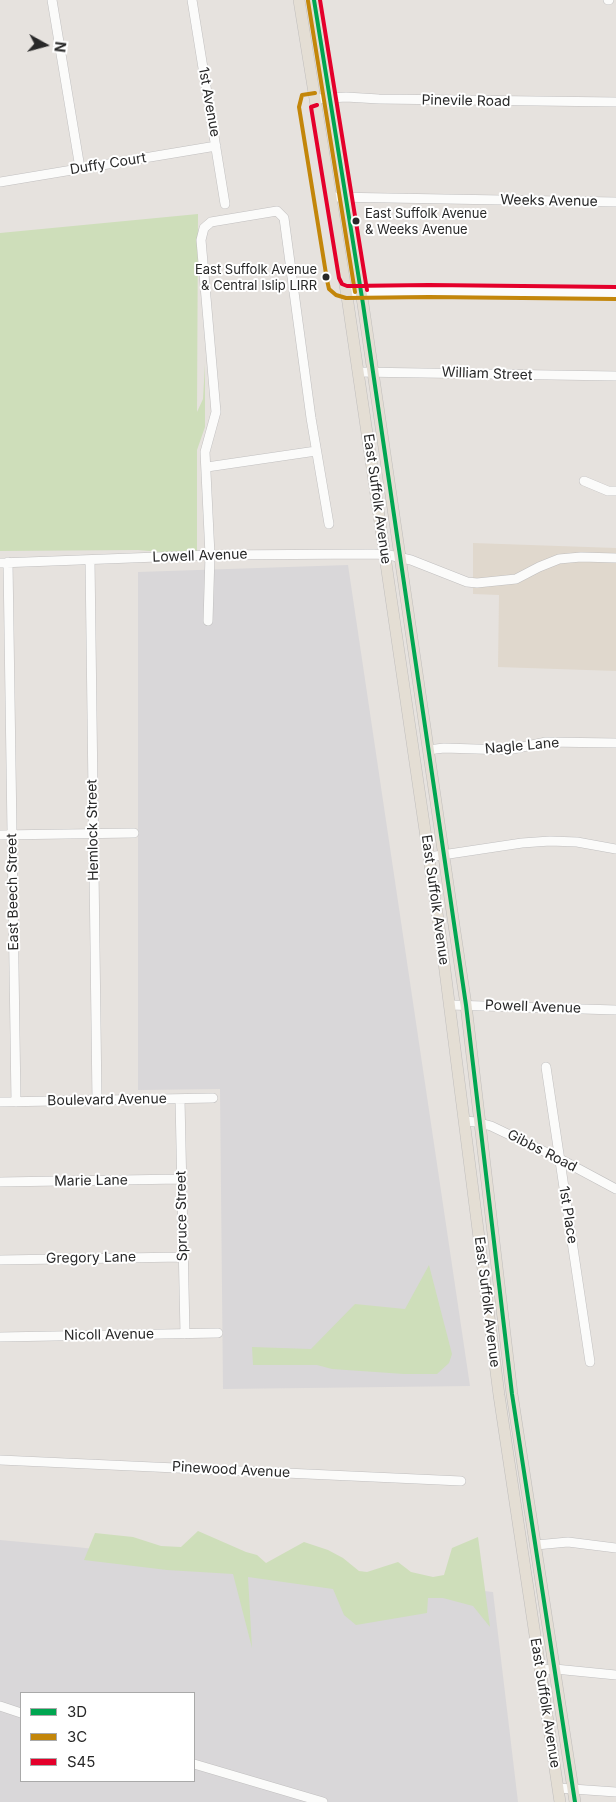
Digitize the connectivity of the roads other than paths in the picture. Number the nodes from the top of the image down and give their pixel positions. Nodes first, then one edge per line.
1 (52, 0) edge
2 (192, 0) edge
3 (299, 0) edge
4 (314, 0) edge
5 (316, 98) junction
6 (331, 98) junction
7 (616, 102) edge
8 (216, 146) junction
9 (80, 168) junction
10 (0, 182) edge
11 (346, 196) junction
12 (332, 197) junction
13 (616, 202) edge
14 (225, 204) dead end
15 (361, 291) junction
16 (346, 292) junction
17 (616, 294) edge
18 (358, 372) junction
19 (373, 372) junction
20 (616, 376) edge
21 (316, 451) junction
22 (207, 467) junction
23 (584, 481) dead end
24 (616, 491) edge
25 (329, 524) dead end
26 (384, 554) junction
27 (210, 555) junction
28 (400, 557) junction
29 (616, 558) edge
30 (90, 560) junction
31 (4, 563) edge
32 (208, 621) dead end
33 (616, 743) edge
34 (428, 750) junction
35 (134, 833) dead end
36 (93, 834) junction
37 (0, 835) edge
38 (13, 835) junction
39 (616, 849) edge
40 (444, 855) junction
41 (429, 857) junction
42 (450, 1005) junction
43 (466, 1005) junction
44 (616, 1010) edge
45 (546, 1067) dead end
46 (213, 1098) dead end
47 (180, 1099) junction
48 (97, 1100) junction
49 (0, 1102) edge
50 (16, 1102) junction
51 (465, 1121) junction
52 (480, 1122) junction
53 (560, 1159) junction
54 (181, 1179) junction
55 (0, 1182) edge
56 (616, 1189) edge
57 (183, 1257) junction
58 (0, 1260) edge
59 (218, 1333) dead end
60 (185, 1334) junction
61 (0, 1337) edge
62 (590, 1362) dead end
63 (0, 1460) edge
64 (461, 1481) dead end
65 (536, 1545) junction
66 (616, 1548) edge
67 (555, 1669) junction
68 (540, 1670) junction
69 (616, 1675) edge
70 (0, 1706) edge
71 (20, 1713) edge
72 (195, 1764) edge
73 (558, 1788) junction
74 (573, 1788) junction
75 (616, 1792) edge
76 (323, 1802) edge
77 (560, 1802) edge
78 (575, 1802) edge

1 - 9 street
2 - 8 street, 1st Avenue
3 - 5 main road, East Suffolk Avenue
4 - 6 main road, East Suffolk Avenue
5 - 6 street, Pinevile Road
5 - 12 main road, East Suffolk Avenue
6 - 7 street, Pinevile Road
6 - 11 main road, East Suffolk Avenue
8 - 9 street, Duffy Court
8 - 14 street, 1st Avenue
9 - 10 street, Duffy Court
11 - 12 street, Weeks Avenue
11 - 13 street, Weeks Avenue
11 - 15 main road, East Suffolk Avenue
12 - 16 main road, East Suffolk Avenue
15 - 16 street
15 - 17 street
15 - 19 main road, East Suffolk Avenue
16 - 18 main road, East Suffolk Avenue
18 - 19 street, William Street
18 - 26 main road, East Suffolk Avenue
19 - 20 street, William Street
19 - 28 main road, East Suffolk Avenue
21 - 22 street
21 - 22 street
21 - 25 street
22 - 27 street
23 - 24 street
26 - 27 street, Lowell Avenue
26 - 28 street, Lowell Avenue
26 - 41 main road, East Suffolk Avenue
27 - 30 street, Lowell Avenue
27 - 32 street
28 - 29 street, Lowell Avenue
28 - 34 main road, East Suffolk Avenue
30 - 31 street, Lowell Avenue
30 - 36 street, Hemlock Street
31 - 38 street, East Beech Street
33 - 34 street, Nagle Lane
34 - 40 main road, East Suffolk Avenue
35 - 36 street
36 - 38 street
36 - 48 street, Hemlock Street
37 - 38 street
38 - 50 street, East Beech Street
39 - 40 street
40 - 41 street
40 - 43 main road, East Suffolk Avenue
41 - 42 main road, East Suffolk Avenue
42 - 43 street, Powell Avenue
42 - 51 main road, East Suffolk Avenue
43 - 44 street, Powell Avenue
43 - 52 main road, East Suffolk Avenue
45 - 53 street, 1st Place
46 - 47 street, Boulevard Avenue
47 - 48 street, Boulevard Avenue
47 - 54 street, Spruce Street
48 - 50 street, Boulevard Avenue
49 - 50 street, Boulevard Avenue
51 - 52 street, Gibbs Road
51 - 68 main road, East Suffolk Avenue
52 - 53 street, Gibbs Road
52 - 65 main road, East Suffolk Avenue
53 - 56 street, Gibbs Road
53 - 62 street, 1st Place
54 - 55 street, Marie Lane
54 - 57 street, Spruce Street
57 - 58 street, Gregory Lane
57 - 60 street, Spruce Street
59 - 60 street, Nicoll Avenue
60 - 61 street, Nicoll Avenue
63 - 64 street, Pinewood Avenue
65 - 66 street
65 - 67 main road, East Suffolk Avenue
67 - 68 street
67 - 69 street
67 - 74 main road, East Suffolk Avenue
68 - 73 main road, East Suffolk Avenue
70 - 71 street
72 - 76 street
73 - 74 street
73 - 77 main road, East Suffolk Avenue
74 - 75 street
74 - 78 main road, East Suffolk Avenue

